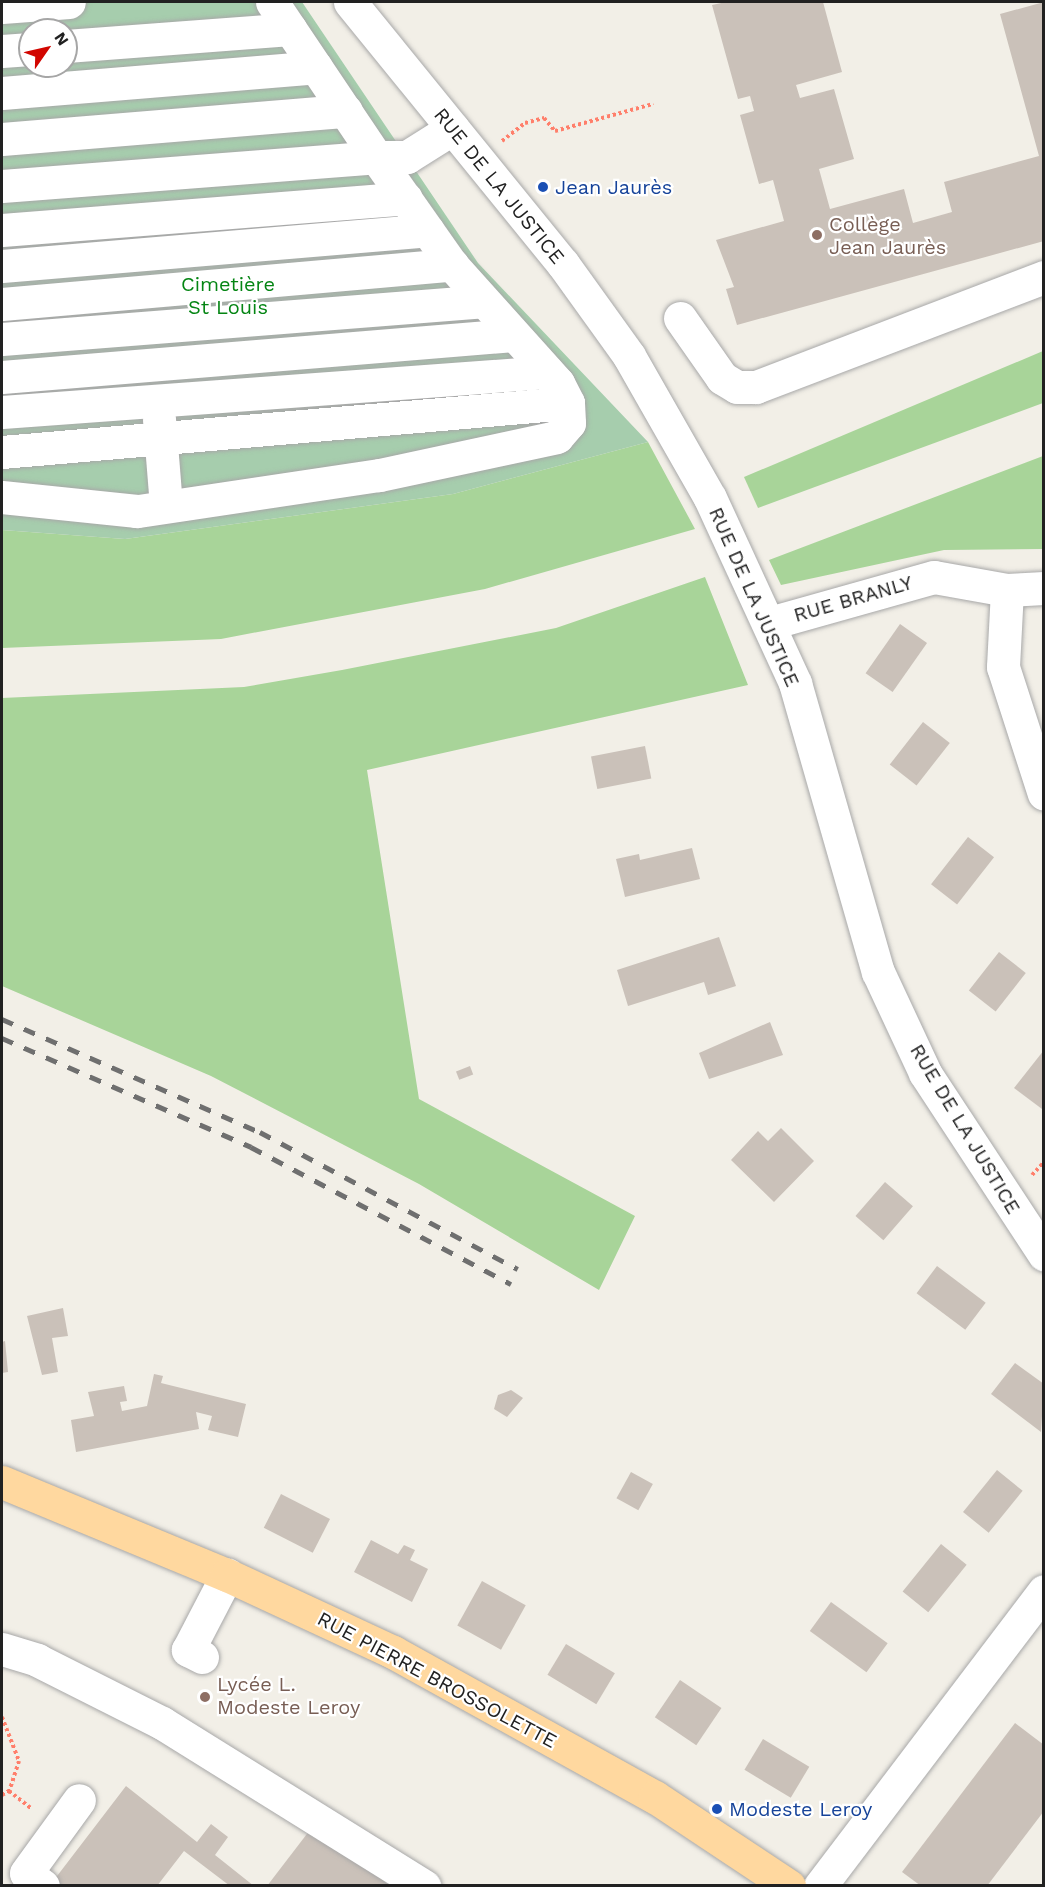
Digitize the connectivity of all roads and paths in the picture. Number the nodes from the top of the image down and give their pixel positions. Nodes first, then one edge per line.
1 (69, 2) edge
2 (272, 2) edge
3 (350, 2) edge
4 (2, 7) edge
5 (290, 29) junction
6 (78, 45) edge
7 (18, 50) edge
8 (2, 51) edge
9 (316, 68) junction
10 (2, 93) edge
11 (653, 104) dead end
12 (346, 111) junction
13 (453, 128) junction
14 (494, 136) dead end
15 (2, 139) edge
16 (376, 157) junction
17 (139, 175) junction
18 (2, 186) edge
19 (406, 198) junction
20 (142, 219) junction
21 (427, 230) junction
22 (2, 231) edge
23 (146, 254) junction
24 (452, 265) junction
25 (2, 266) edge
26 (1044, 277) edge
27 (149, 291) junction
28 (482, 301) junction
29 (2, 304) edge
30 (680, 318) dead end
31 (151, 328) junction
32 (513, 335) junction
33 (2, 339) edge
34 (155, 364) junction
35 (548, 372) junction
36 (2, 377) edge
37 (158, 400) junction
38 (568, 403) junction
39 (2, 412) edge
40 (161, 439) junction
41 (2, 452) edge
42 (2, 497) edge
43 (166, 506) junction
44 (1044, 588) edge
45 (1007, 590) junction
46 (770, 623) junction
47 (1044, 794) edge
48 (1044, 1254) edge
49 (2, 1482) edge
50 (227, 1575) junction
51 (1044, 1591) edge
52 (2, 1649) edge
53 (202, 1658) dead end
54 (2, 1718) edge
55 (9, 1791) dead end
56 (79, 1800) dead end
57 (43, 1886) edge
58 (424, 1886) edge
59 (789, 1886) edge
60 (820, 1886) edge

1 - 4 street
2 - 5 street
3 - 13 street, RUE DE LA JUSTICE
5 - 6 street
5 - 9 street
7 - 8 street
9 - 10 street
9 - 12 street
11 - 14 path
12 - 15 street
12 - 16 street
13 - 16 street
13 - 46 street, RUE DE LA JUSTICE
16 - 17 street
16 - 19 street
17 - 18 street
17 - 20 street
19 - 20 street
19 - 21 street
20 - 22 street
20 - 23 street
21 - 23 street
21 - 24 street
23 - 25 street
23 - 27 street
24 - 27 street
24 - 28 street
26 - 30 street
27 - 29 street
27 - 31 street
28 - 31 street
28 - 32 street
31 - 33 street
31 - 34 street
32 - 34 street
32 - 35 street
34 - 36 street
34 - 37 street
35 - 37 street
35 - 38 street
37 - 39 street
37 - 40 street
38 - 40 street
38 - 43 street
40 - 41 street
40 - 43 street
42 - 43 street
44 - 45 street, RUE BRANLY
45 - 46 street, RUE BRANLY
45 - 47 street
46 - 48 street, RUE DE LA JUSTICE
49 - 50 main road, RUE PIERRE BROSSOLETTE
50 - 53 street
50 - 59 main road, RUE PIERRE BROSSOLETTE
51 - 60 street
52 - 58 street
54 - 55 path
56 - 57 street

